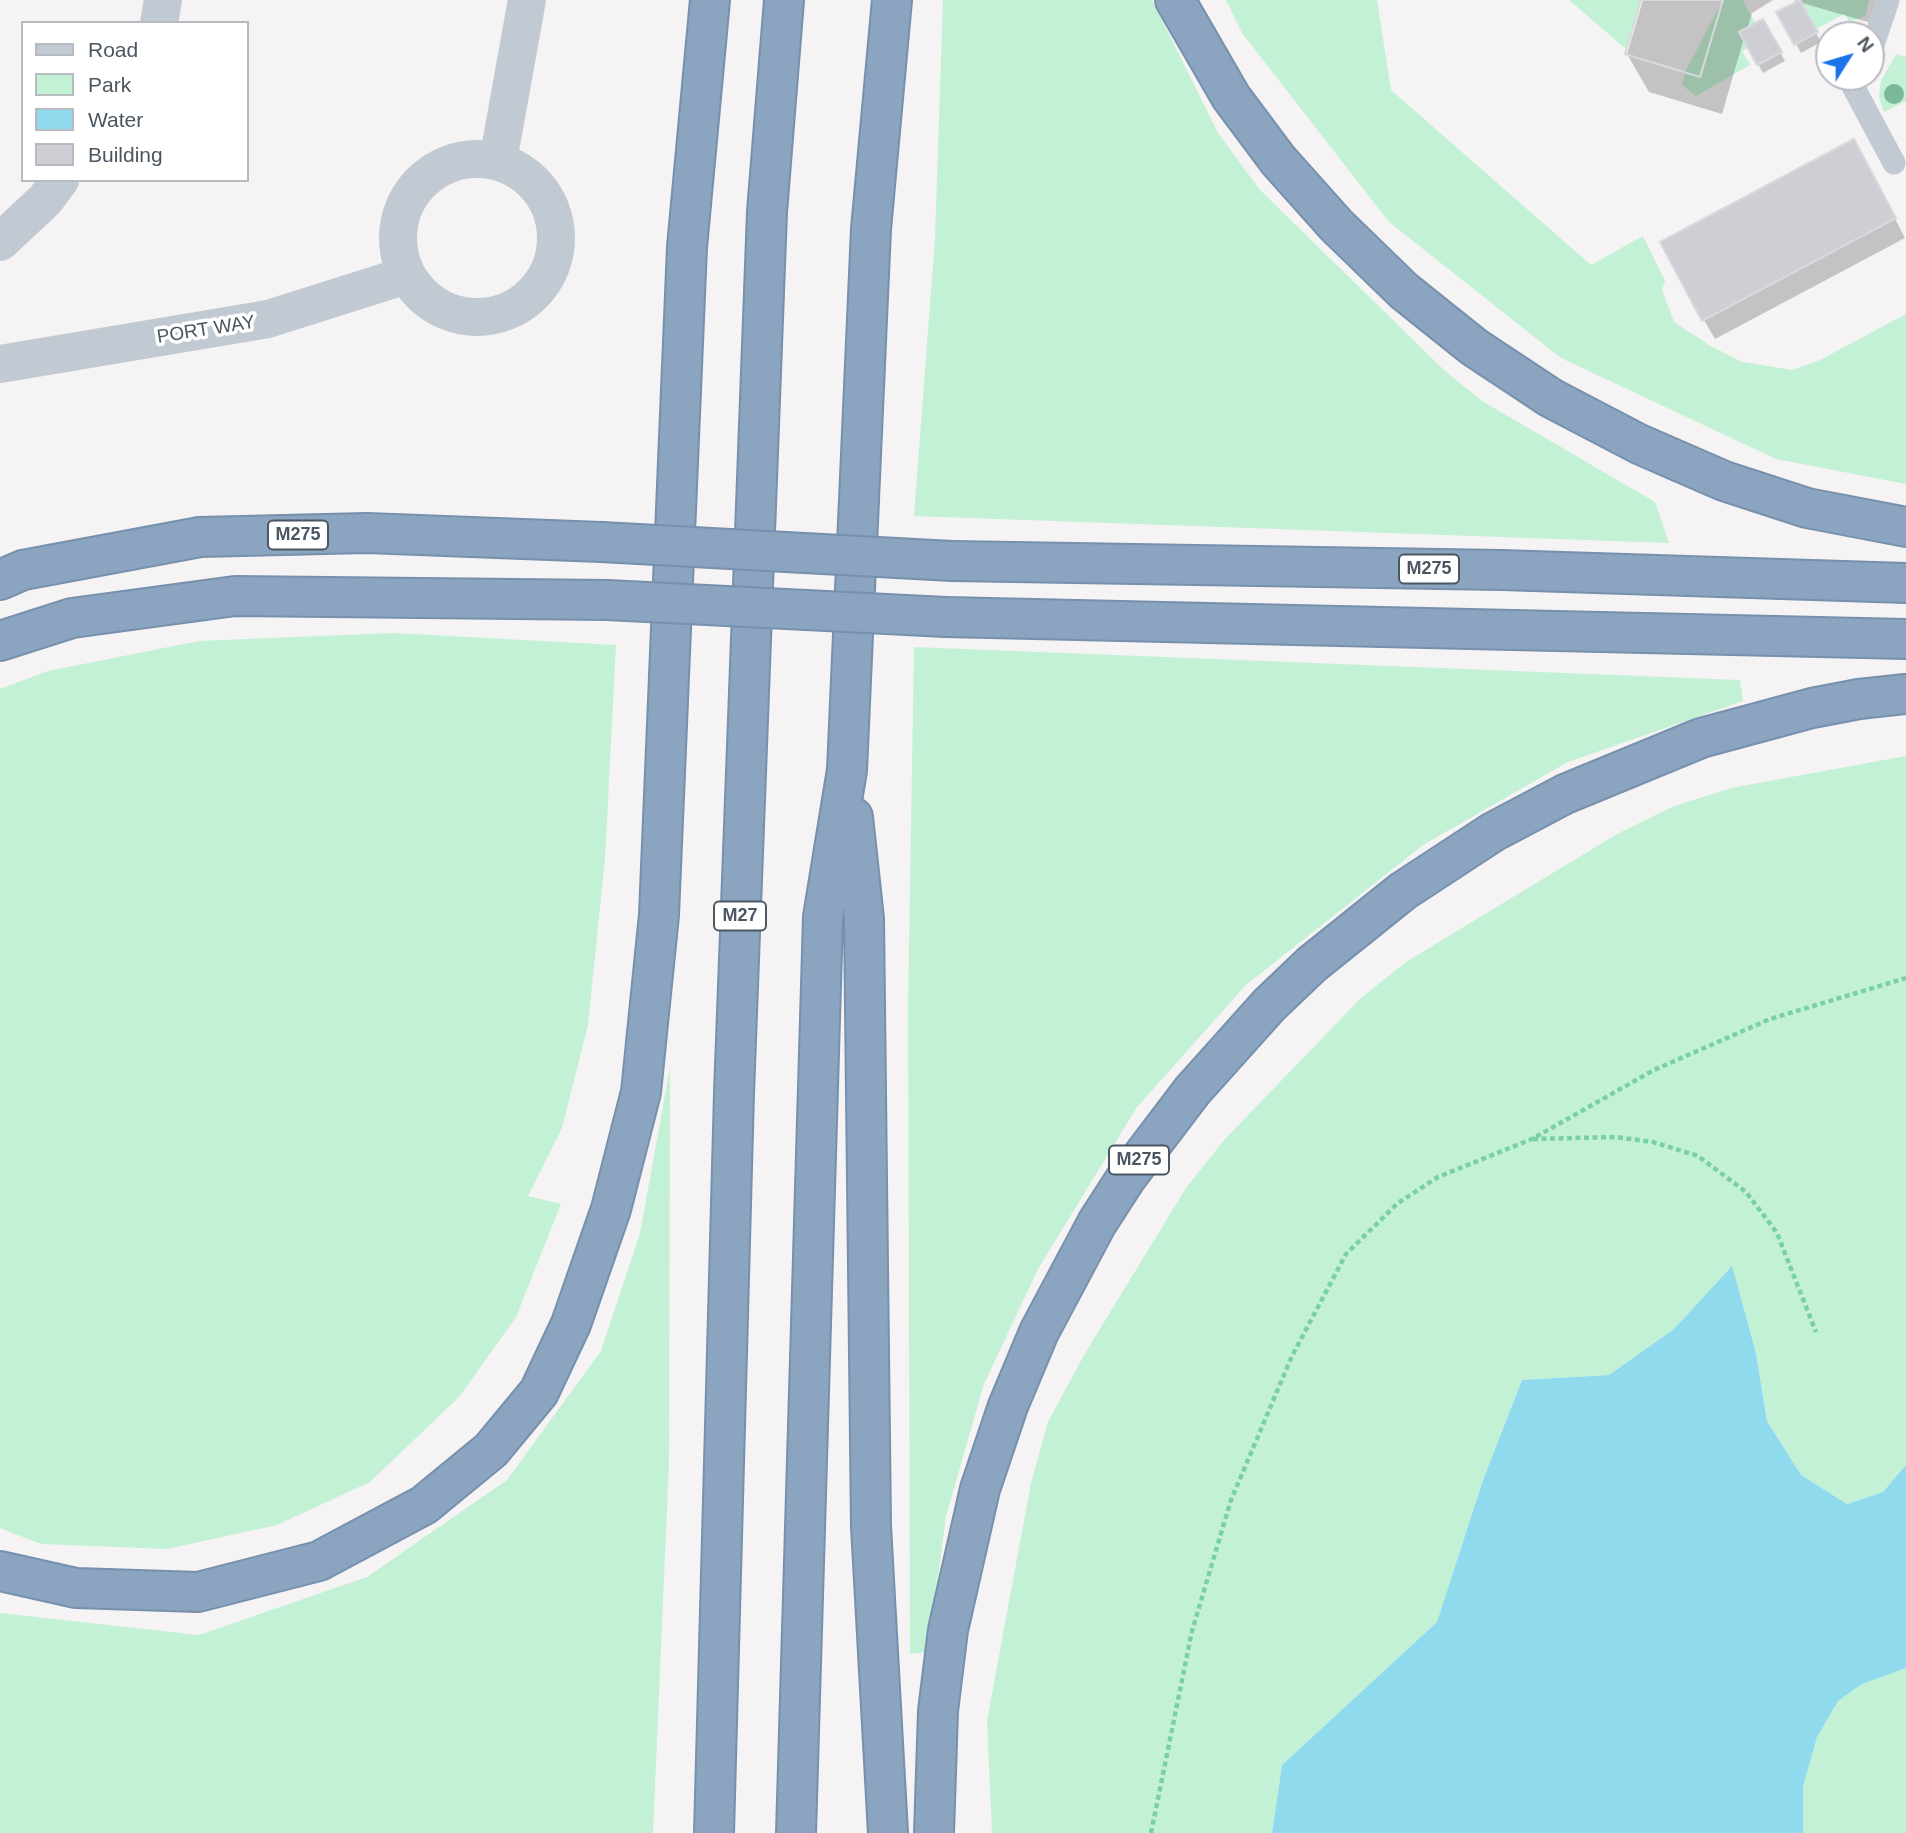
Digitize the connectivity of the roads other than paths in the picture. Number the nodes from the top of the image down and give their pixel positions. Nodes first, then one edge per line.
1 (163, 0) edge
2 (527, 0) edge
3 (710, 0) edge
4 (784, 0) edge
5 (892, 0) edge
6 (1175, 0) edge
7 (1888, 0) edge
8 (159, 21) edge
9 (1881, 21) edge
10 (1855, 91) edge
11 (498, 161) junction
12 (1894, 163) dead end
13 (59, 182) edge
14 (0, 242) edge
15 (407, 275) junction
16 (0, 364) edge
17 (1906, 527) edge
18 (0, 580) edge
19 (1906, 583) edge
20 (1906, 639) edge
21 (0, 641) edge
22 (1906, 694) edge
23 (847, 770) junction
24 (0, 1571) edge
25 (714, 1833) edge
26 (796, 1833) edge
27 (888, 1833) edge
28 (934, 1833) edge

1 - 8 street
2 - 11 street
3 - 24 highway
4 - 25 highway, M27
5 - 23 highway
6 - 17 highway
7 - 9 lane
10 - 12 lane
11 - 15 street
11 - 15 street
13 - 14 street
15 - 16 street, PORT WAY
18 - 19 highway, M275, bridge
20 - 21 highway, bridge
22 - 28 highway, M275
23 - 26 highway
23 - 27 highway

